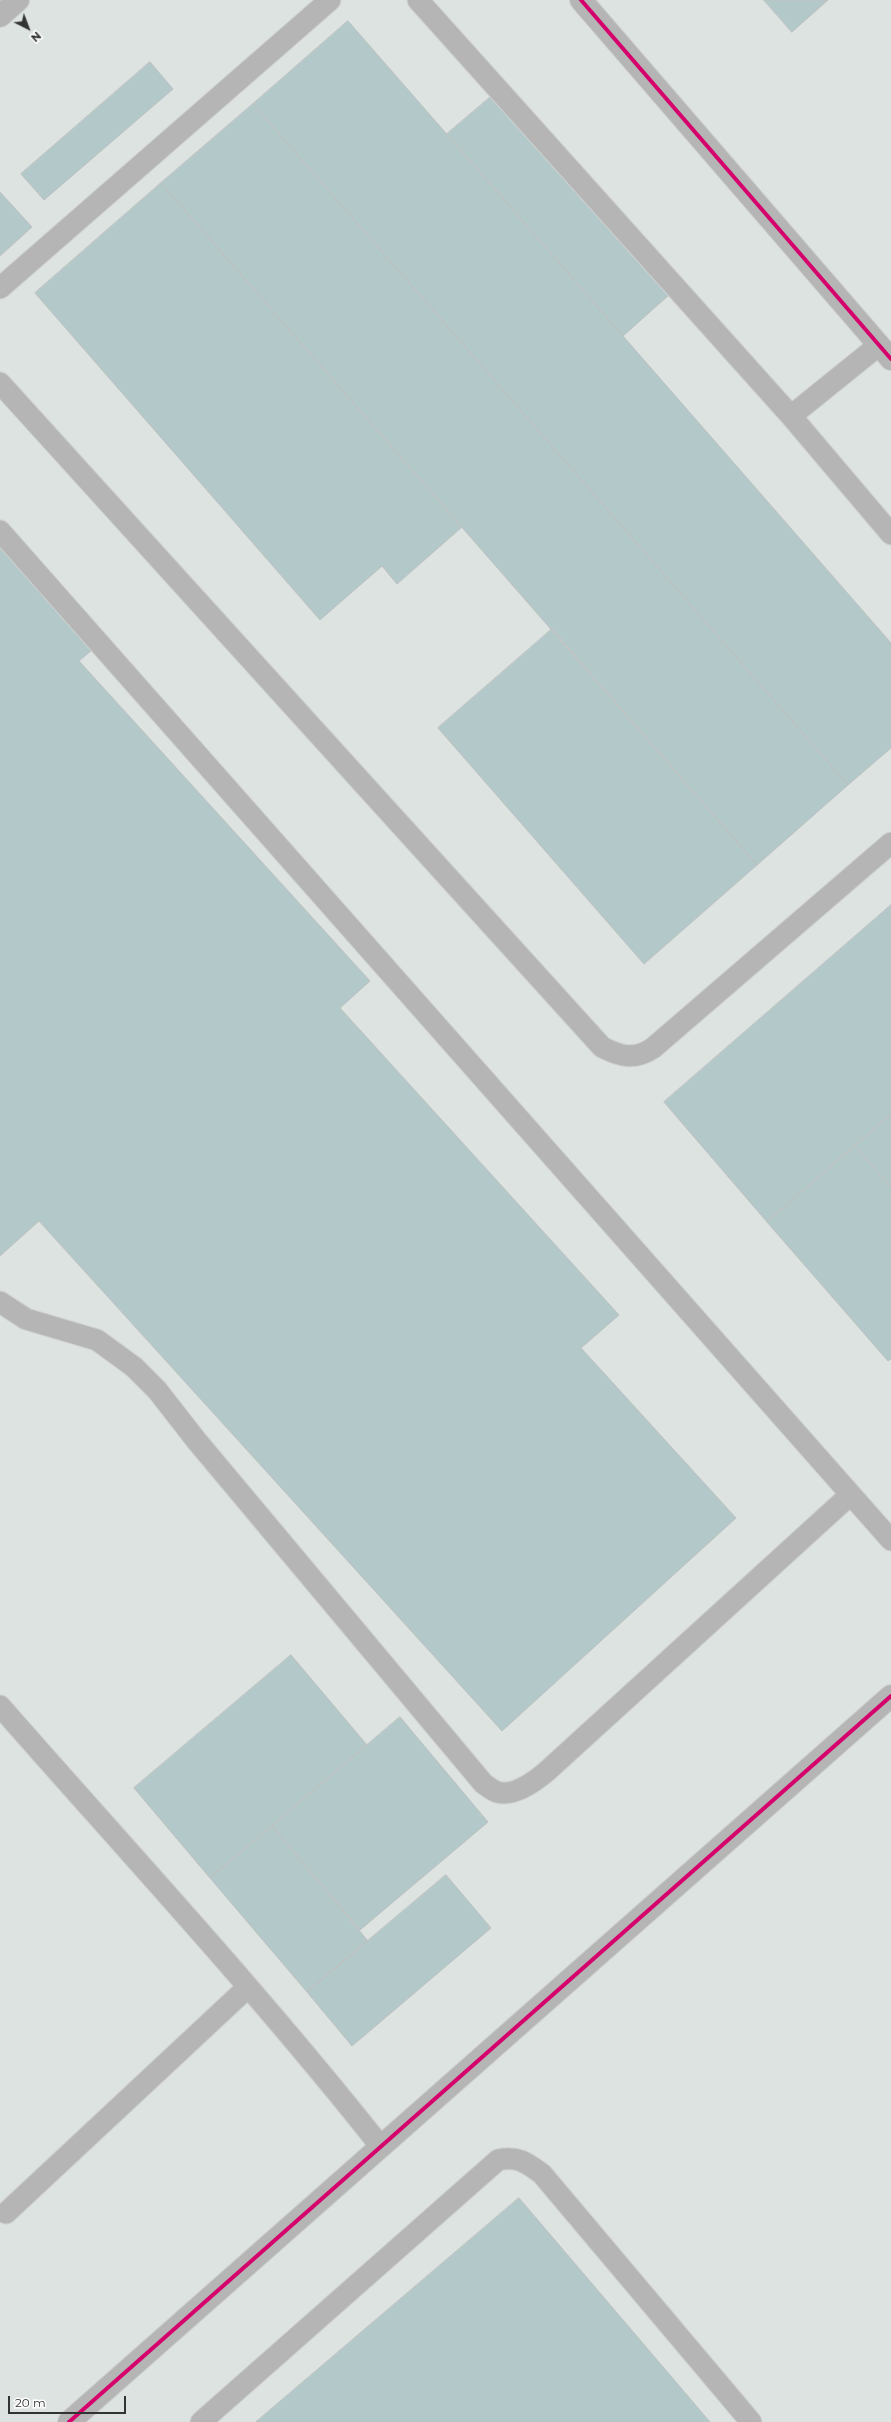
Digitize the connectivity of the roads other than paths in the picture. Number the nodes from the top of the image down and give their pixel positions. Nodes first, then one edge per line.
1 (18, 0) edge
2 (330, 0) edge
3 (418, 0) edge
4 (581, 0) edge
5 (0, 16) edge
6 (0, 288) edge
7 (885, 352) edge
8 (0, 382) edge
9 (791, 416) junction
10 (0, 531) edge
11 (891, 534) edge
12 (891, 843) edge
13 (0, 1302) edge
14 (850, 1495) junction
15 (891, 1540) edge
16 (891, 1696) edge
17 (0, 1706) edge
18 (247, 1988) junction
19 (381, 2147) junction
20 (6, 2213) dead end
21 (69, 2422) edge
22 (201, 2422) edge
23 (751, 2422) edge

1 - 5 street
2 - 6 lane
3 - 9 lane
4 - 7 street
7 - 9 lane
8 - 12 lane
9 - 11 lane
10 - 14 lane
13 - 14 lane
14 - 15 lane
16 - 19 street
17 - 18 lane
18 - 19 lane
18 - 20 lane
19 - 21 street
22 - 23 lane

